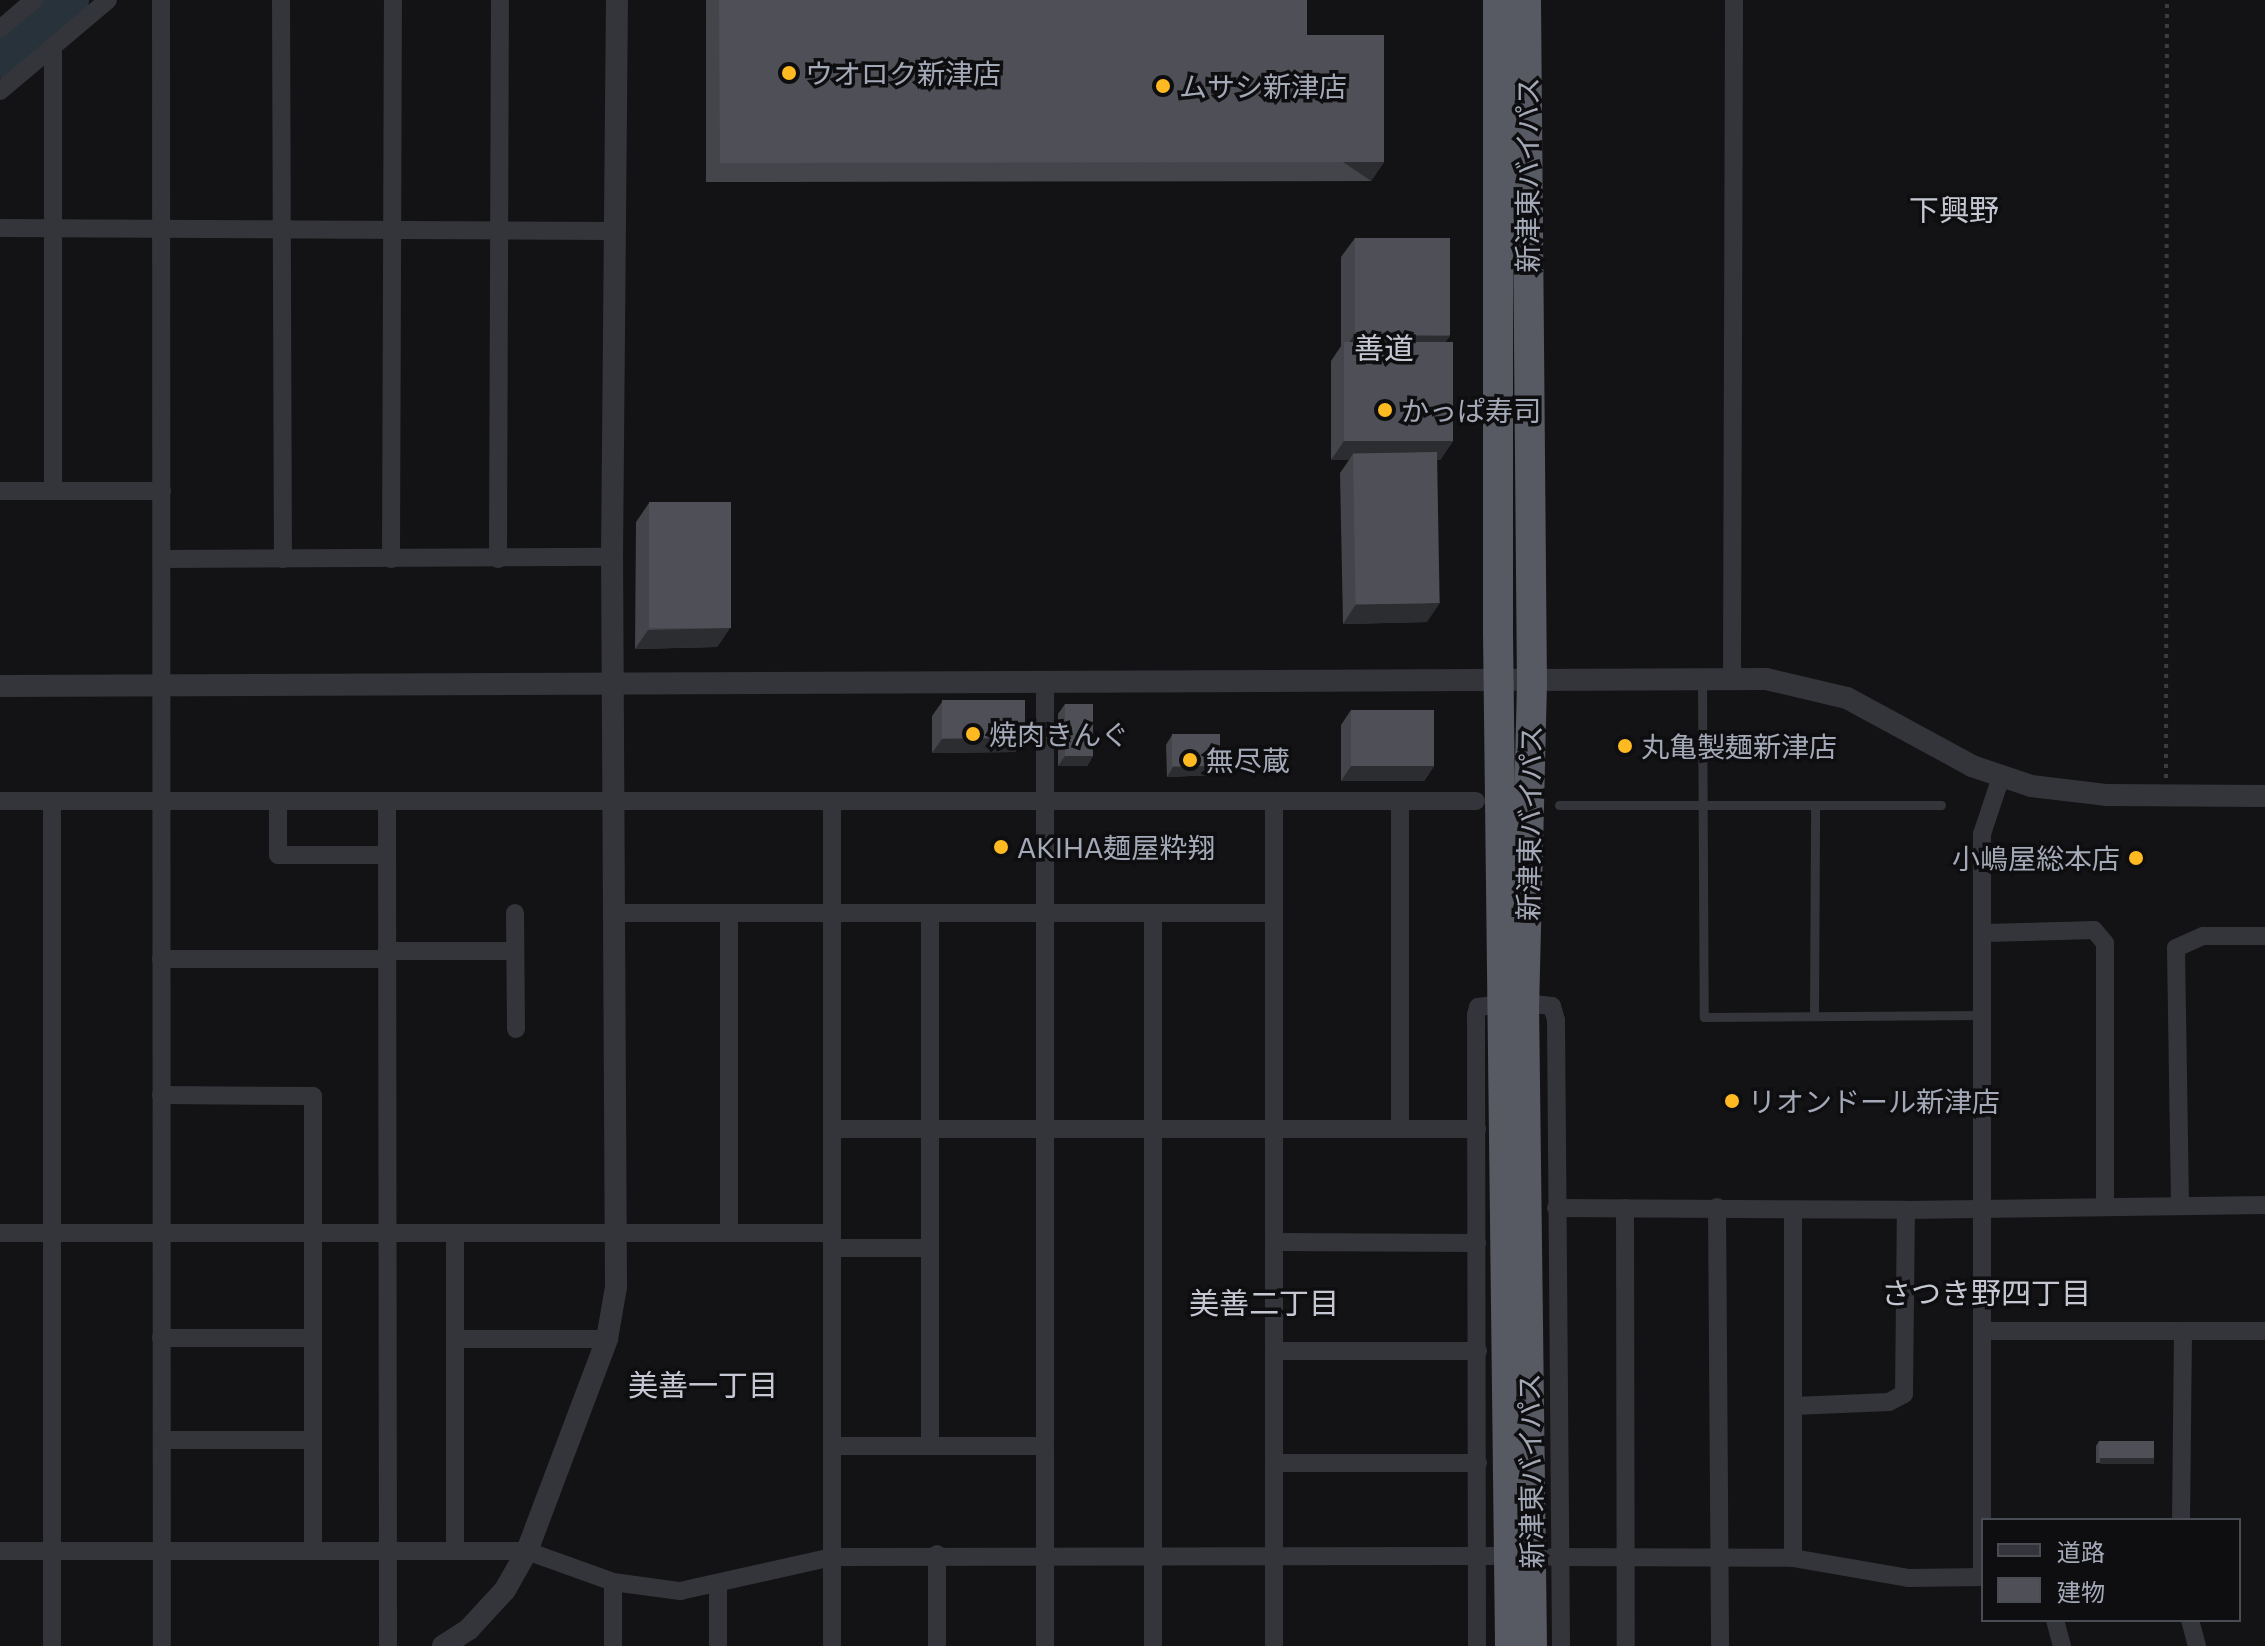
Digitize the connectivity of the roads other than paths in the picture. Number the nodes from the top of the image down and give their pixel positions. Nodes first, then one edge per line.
1 (34, 0) edge
2 (108, 0) edge
3 (161, 0) edge
4 (281, 0) edge
5 (393, 0) edge
6 (500, 0) edge
7 (617, 0) edge
8 (1490, 0) edge
9 (1498, 0) edge
10 (1526, 0) edge
11 (1734, 0) edge
12 (0, 29) edge
13 (53, 49) junction
14 (0, 91) edge
15 (1500, 109) junction
16 (0, 228) edge
17 (53, 228) junction
18 (161, 228) junction
19 (283, 228) junction
20 (391, 228) junction
21 (498, 228) junction
22 (613, 231) junction
23 (0, 491) edge
24 (53, 491) junction
25 (162, 491) junction
26 (612, 557) junction
27 (162, 559) junction
28 (283, 559) junction
29 (391, 559) junction
30 (498, 559) junction
31 (1732, 680) junction
32 (1702, 681) junction
33 (1045, 682) junction
34 (1500, 683) junction
35 (1532, 683) junction
36 (161, 685) junction
37 (614, 685) junction
38 (0, 686) edge
39 (2001, 777) junction
40 (2265, 796) edge
41 (0, 801) edge
42 (52, 801) junction
43 (162, 801) junction
44 (278, 801) junction
45 (387, 801) junction
46 (832, 801) junction
47 (1045, 801) junction
48 (1274, 801) junction
49 (1400, 801) junction
50 (1476, 801) dead end
51 (614, 803) junction
52 (1559, 805) dead end
53 (1941, 805) dead end
54 (1703, 806) junction
55 (1815, 806) junction
56 (387, 855) junction
57 (515, 913) dead end
58 (617, 913) junction
59 (729, 913) junction
60 (832, 913) junction
61 (930, 913) junction
62 (1045, 913) junction
63 (1153, 913) junction
64 (1274, 913) junction
65 (1983, 933) junction
66 (2265, 936) edge
67 (515, 951) junction
68 (387, 955) junction
69 (161, 959) junction
70 (1513, 1004) junction
71 (1983, 1015) junction
72 (1814, 1016) junction
73 (516, 1029) dead end
74 (161, 1095) junction
75 (832, 1129) junction
76 (930, 1129) junction
77 (1045, 1129) junction
78 (1153, 1129) junction
79 (1274, 1129) junction
80 (1400, 1129) junction
81 (1477, 1129) junction
82 (2105, 1204) junction
83 (2180, 1204) junction
84 (2265, 1205) edge
85 (1717, 1207) junction
86 (1556, 1208) junction
87 (1625, 1208) junction
88 (1793, 1210) junction
89 (1906, 1210) junction
90 (1981, 1210) junction
91 (0, 1233) edge
92 (52, 1233) junction
93 (161, 1233) junction
94 (313, 1233) junction
95 (387, 1233) junction
96 (455, 1233) junction
97 (619, 1233) junction
98 (729, 1233) junction
99 (832, 1241) junction
100 (1274, 1242) junction
101 (1477, 1243) junction
102 (930, 1248) junction
103 (1982, 1331) junction
104 (2183, 1331) junction
105 (2265, 1331) edge
106 (161, 1338) junction
107 (313, 1338) junction
108 (455, 1339) junction
109 (607, 1339) junction
110 (1274, 1351) junction
111 (1478, 1351) junction
112 (1794, 1406) junction
113 (162, 1440) junction
114 (313, 1440) junction
115 (832, 1446) junction
116 (930, 1446) junction
117 (1045, 1446) junction
118 (1274, 1463) junction
119 (1478, 1463) junction
120 (1983, 1518) edge
121 (2181, 1518) edge
122 (0, 1551) edge
123 (52, 1551) junction
124 (162, 1551) junction
125 (313, 1551) junction
126 (387, 1551) junction
127 (455, 1551) junction
128 (527, 1551) junction
129 (937, 1554) junction
130 (832, 1557) junction
131 (1045, 1557) junction
132 (1153, 1557) junction
133 (1274, 1557) junction
134 (1626, 1558) junction
135 (1720, 1558) junction
136 (1793, 1558) junction
137 (1520, 1561) junction
138 (1981, 1577) edge
139 (613, 1582) junction
140 (718, 1585) junction
141 (2056, 1622) edge
142 (2191, 1622) edge
143 (52, 1646) edge
144 (162, 1646) edge
145 (388, 1646) edge
146 (443, 1646) edge
147 (613, 1646) edge
148 (718, 1646) edge
149 (832, 1646) edge
150 (937, 1646) edge
151 (1045, 1646) edge
152 (1153, 1646) edge
153 (1274, 1646) edge
154 (1477, 1646) edge
155 (1510, 1646) edge
156 (1532, 1646) edge
157 (1561, 1646) edge
158 (1626, 1646) edge
159 (1720, 1646) edge
160 (2062, 1646) edge
161 (2197, 1646) edge

1 - 12 street
2 - 13 street
3 - 18 street
4 - 19 street
5 - 20 street
6 - 21 street
7 - 22 street
8 - 15 highway
9 - 15 highway, 新津東バイパス
10 - 35 highway, 新津東バイパス
11 - 31 street
13 - 14 street
13 - 17 street
15 - 34 highway, 新津東バイパス
16 - 17 street
17 - 18 street
17 - 24 street
18 - 19 street
18 - 25 street
19 - 20 street
19 - 28 street
20 - 21 street
20 - 29 street
21 - 22 street
21 - 30 street
22 - 26 street
23 - 24 street
24 - 25 street
25 - 27 street
26 - 30 street
26 - 37 street
27 - 28 street
27 - 36 street
28 - 29 street
29 - 30 street
31 - 32 street
31 - 39 street
32 - 35 street
32 - 54 lane
33 - 34 street
33 - 37 street
33 - 47 street
34 - 35 street
34 - 70 highway, 新津東バイパス
35 - 70 highway, 新津東バイパス
36 - 37 street
36 - 38 street
36 - 43 street
37 - 51 street
39 - 40 street
39 - 65 street
41 - 42 street
42 - 43 street
42 - 92 street
43 - 44 street
43 - 69 street
44 - 45 street
44 - 56 street
45 - 51 street
45 - 56 street
46 - 47 street
46 - 51 street
46 - 60 street
47 - 48 street
47 - 62 street
48 - 49 street
48 - 64 street
49 - 50 street
49 - 80 street
51 - 58 street
52 - 54 lane
53 - 55 lane
54 - 55 lane
54 - 72 lane
55 - 72 lane
56 - 68 street
57 - 67 street
58 - 59 street
58 - 97 street
59 - 60 street
59 - 98 street
60 - 61 street
60 - 75 street
61 - 62 street
61 - 76 street
62 - 63 street
62 - 77 street
63 - 64 street
63 - 78 street
64 - 79 street
65 - 71 street
65 - 82 street
66 - 83 street
67 - 68 street
67 - 73 street
68 - 69 street
68 - 95 street
69 - 74 street
70 - 81 street
70 - 86 street
70 - 137 highway, 新津東バイパス
71 - 72 lane
71 - 90 street
74 - 93 street
74 - 94 street
75 - 76 street
75 - 99 street
76 - 77 street
76 - 102 street
77 - 78 street
77 - 117 street
78 - 79 street
78 - 132 street
79 - 80 street
79 - 100 street
80 - 81 street
81 - 101 street
82 - 83 street
82 - 90 street
83 - 84 street
85 - 87 street
85 - 88 street
85 - 135 street
86 - 87 street
86 - 137 street
87 - 134 street
88 - 89 street
88 - 112 street
89 - 90 street
89 - 112 street
90 - 103 street
91 - 92 street
92 - 93 street
92 - 123 street
93 - 94 street
93 - 106 street
94 - 95 street
94 - 107 street
95 - 96 street
95 - 126 street
96 - 97 street
96 - 108 street
97 - 98 street
97 - 109 street
98 - 99 street
99 - 102 street
99 - 115 street
100 - 101 street
100 - 110 street
101 - 111 street
102 - 116 street
103 - 104 street
103 - 120 street
104 - 105 street
104 - 121 street
106 - 107 street
106 - 113 street
107 - 114 street
108 - 109 street
108 - 127 street
109 - 128 street
110 - 111 street
110 - 118 street
111 - 119 street
112 - 136 street
113 - 114 street
113 - 124 street
114 - 125 street
115 - 116 street
115 - 130 street
116 - 117 street
117 - 131 street
118 - 119 street
118 - 133 street
119 - 137 street
122 - 123 street
123 - 124 street
123 - 143 street
124 - 125 street
124 - 144 street
125 - 126 street
126 - 127 street
126 - 145 street
127 - 128 street
128 - 139 street
128 - 146 street
129 - 130 street
129 - 131 street
129 - 150 street
130 - 140 street
130 - 149 street
131 - 132 street
131 - 151 street
132 - 133 street
132 - 152 street
133 - 137 street
133 - 153 street
134 - 135 street
134 - 137 street
134 - 158 street
135 - 136 street
135 - 159 street
136 - 138 street
137 - 154 street
137 - 155 highway, 新津東バイパス
137 - 156 highway, 新津東バイパス
137 - 157 street
139 - 140 street
139 - 147 street
140 - 148 street
141 - 160 street
142 - 161 street

